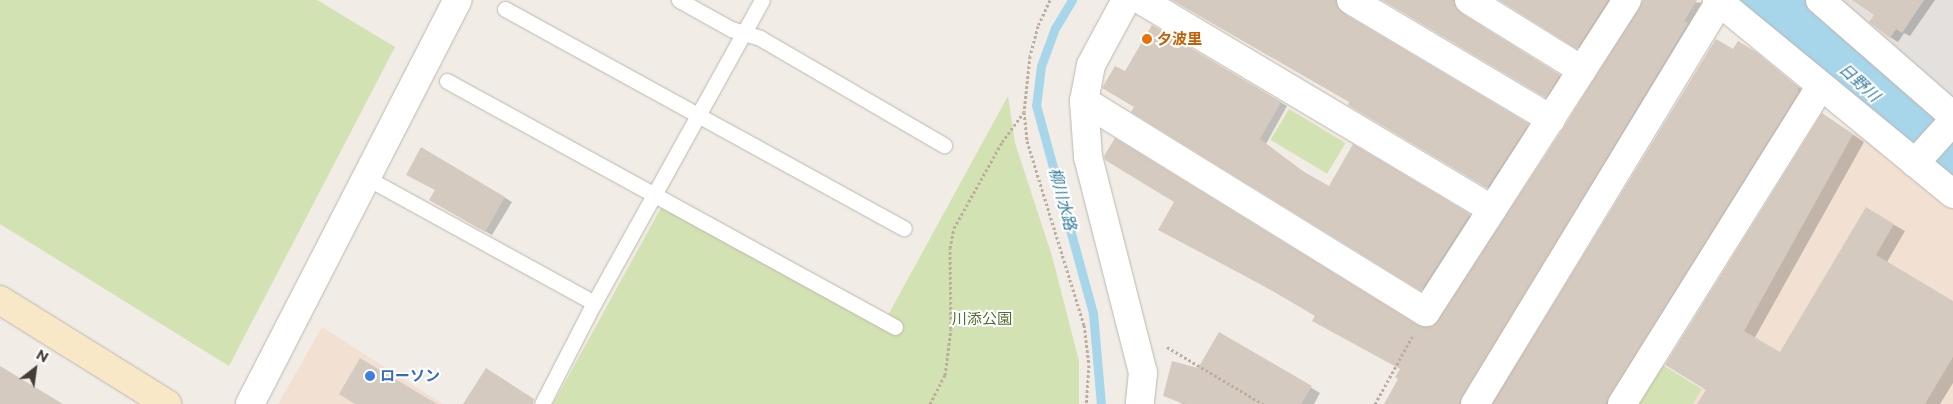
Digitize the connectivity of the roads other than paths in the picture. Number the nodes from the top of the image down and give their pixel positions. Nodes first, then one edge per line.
1 (458, 0) edge
2 (679, 0) edge
3 (762, 0) edge
4 (1126, 0) edge
5 (1141, 0) edge
6 (1351, 0) edge
7 (1469, 0) edge
8 (1627, 0) edge
9 (1820, 0) edge
10 (1718, 1) edge
11 (505, 9) dead end
12 (744, 33) junction
13 (1582, 70) junction
14 (447, 81) dead end
15 (1821, 86) junction
16 (1084, 101) junction
17 (698, 115) junction
18 (1953, 116) edge
19 (1551, 119) junction
20 (1953, 121) edge
21 (944, 145) dead end
22 (1915, 164) junction
23 (367, 178) junction
24 (654, 194) junction
25 (1953, 194) edge
26 (1492, 210) junction
27 (904, 228) dead end
28 (0, 300) edge
29 (594, 303) junction
30 (895, 327) dead end
31 (165, 403) edge
32 (250, 404) edge
33 (542, 404) edge
34 (1140, 404) edge
35 (1475, 404) edge
36 (1622, 404) edge

1 - 23 street
2 - 12 lane
3 - 12 lane
4 - 16 street
5 - 26 street
6 - 19 street
7 - 13 street
8 - 13 street
9 - 18 street
10 - 15 street
10 - 35 street
11 - 17 lane
12 - 17 lane
12 - 21 lane
13 - 19 street
14 - 24 lane
15 - 22 street
15 - 36 street
16 - 26 street
16 - 34 street
17 - 24 lane
17 - 27 lane
19 - 26 street
20 - 22 street
22 - 25 street
23 - 29 lane
23 - 32 street
24 - 29 lane
24 - 30 lane
28 - 31 street
29 - 33 lane

